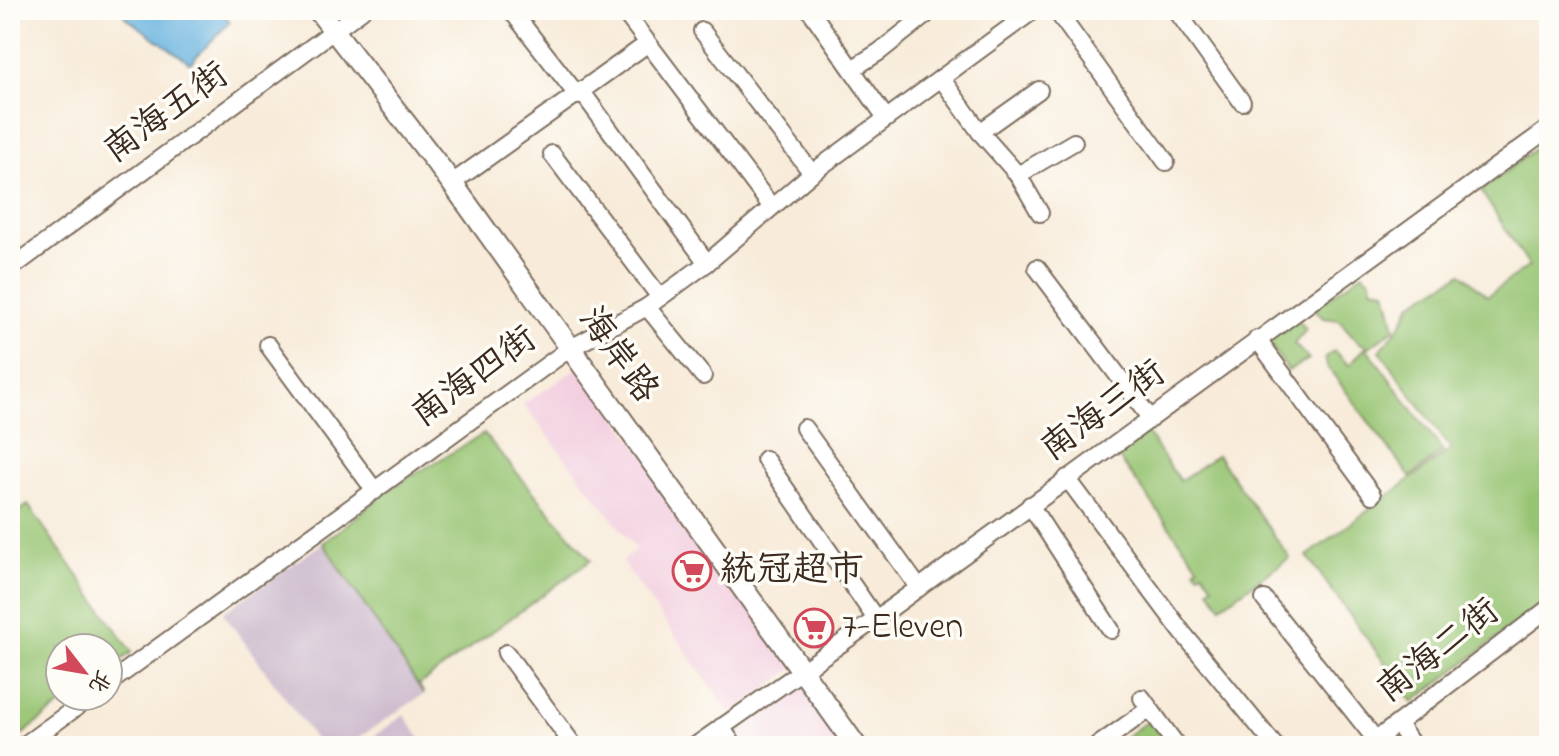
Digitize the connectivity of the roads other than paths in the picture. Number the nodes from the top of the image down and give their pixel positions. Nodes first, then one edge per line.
1 (318, 10) edge
2 (362, 10) edge
3 (511, 10) edge
4 (623, 10) edge
5 (810, 10) edge
6 (932, 10) edge
7 (1034, 10) edge
8 (1056, 10) edge
9 (1176, 10) edge
10 (333, 31) junction
11 (702, 31) dead end
12 (647, 44) junction
13 (852, 69) junction
14 (941, 78) junction
15 (1039, 90) dead end
16 (580, 94) junction
17 (1242, 102) dead end
18 (886, 118) junction
19 (1549, 128) edge
20 (980, 132) junction
21 (1074, 142) dead end
22 (552, 154) dead end
23 (1166, 162) dead end
24 (812, 173) junction
25 (1018, 175) junction
26 (452, 183) junction
27 (771, 206) junction
28 (1040, 213) dead end
29 (707, 263) junction
30 (1037, 268) dead end
31 (10, 269) edge
32 (653, 302) junction
33 (1257, 339) junction
34 (268, 345) dead end
35 (569, 349) junction
36 (703, 376) dead end
37 (1150, 418) junction
38 (804, 428) dead end
39 (765, 459) dead end
40 (1067, 478) junction
41 (375, 491) junction
42 (1372, 495) dead end
43 (1030, 505) junction
44 (919, 588) junction
45 (1264, 599) dead end
46 (1549, 608) edge
47 (876, 619) junction
48 (1111, 630) dead end
49 (506, 653) dead end
50 (802, 671) junction
51 (124, 672) edge
52 (70, 712) edge
53 (1398, 724) junction
54 (721, 727) junction
55 (1372, 743) edge
56 (23, 746) edge
57 (574, 746) edge
58 (695, 746) edge
59 (734, 746) edge
60 (856, 746) edge
61 (1097, 746) edge
62 (1177, 746) edge
63 (1275, 746) edge
64 (1413, 746) edge

1 - 10 main road, 海岸路
2 - 10 street, 南海五街
3 - 16 street
4 - 12 street
5 - 13 street
6 - 13 street
7 - 14 street, 南海四街
8 - 23 street
9 - 17 street
10 - 26 main road, 海岸路
10 - 31 street, 南海五街
11 - 24 street
12 - 16 street
12 - 27 street
13 - 18 street
14 - 18 street, 南海四街
14 - 20 street
15 - 20 street
16 - 26 street
16 - 29 street
18 - 24 street, 南海四街
19 - 33 street, 南海三街
20 - 25 street
21 - 25 street
22 - 32 street
24 - 27 street, 南海四街
25 - 28 street
26 - 35 main road, 海岸路
27 - 29 street, 南海四街
29 - 32 street, 南海四街
30 - 37 street
32 - 35 street, 南海四街
32 - 36 street
33 - 37 street, 南海三街
33 - 42 street
34 - 41 street
35 - 41 street, 南海四街
35 - 50 main road, 海岸路
37 - 40 street, 南海三街
38 - 44 street
39 - 47 street
40 - 43 street, 南海三街
40 - 63 street
41 - 51 street, 南海四街
43 - 44 street, 南海三街
43 - 48 street
44 - 47 street, 南海三街
45 - 55 street
46 - 53 street, 南海二街
47 - 50 street, 南海三街
49 - 57 street
50 - 54 street, 南海三街
50 - 60 main road, 海岸路
52 - 56 street
53 - 55 street, 南海二街
53 - 64 street
54 - 58 street, 南海三街
54 - 59 street
61 - 62 street

